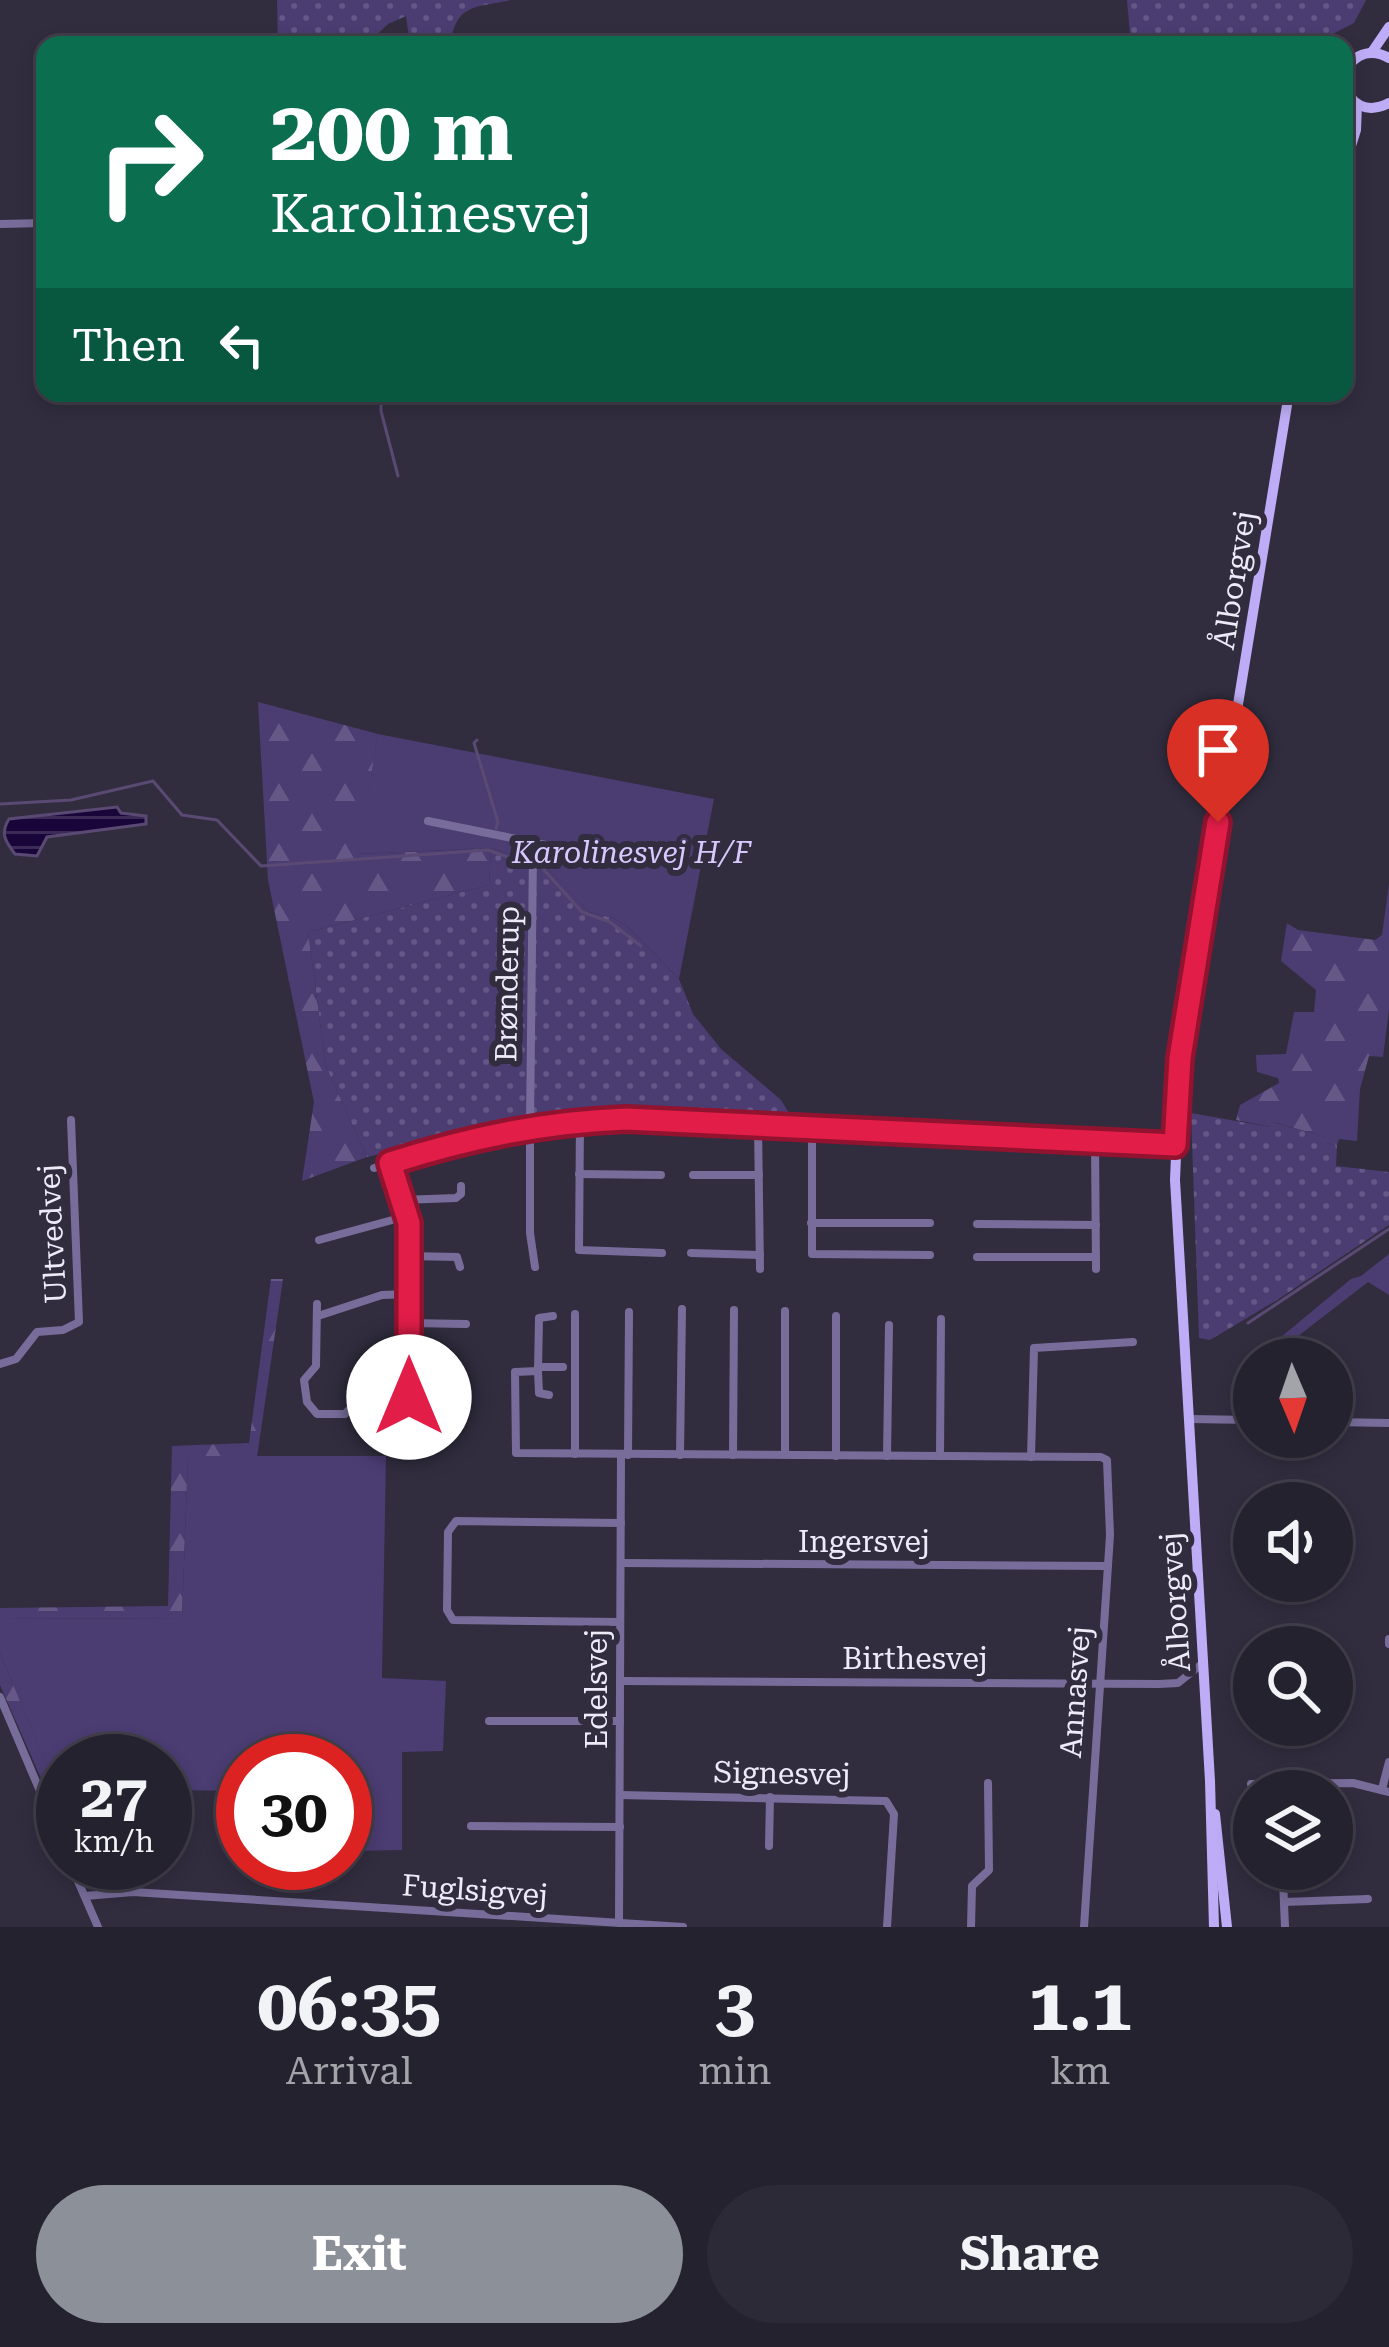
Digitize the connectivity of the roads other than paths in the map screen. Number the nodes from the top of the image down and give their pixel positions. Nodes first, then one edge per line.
1 (1389, 27) edge
2 (1372, 52) junction
3 (1389, 58) edge
4 (1353, 63) edge
5 (1353, 96) edge
6 (1357, 104) junction
7 (1384, 105) edge
8 (1356, 130) junction
9 (1353, 140) edge
10 (36, 223) edge
11 (0, 224) edge
12 (1288, 402) edge
13 (428, 821) dead end
14 (528, 842) junction
15 (551, 846) dead end
16 (71, 1120) dead end
17 (580, 1121) junction
18 (758, 1125) junction
19 (530, 1127) junction
20 (812, 1128) junction
21 (1095, 1141) junction
22 (1175, 1145) junction
23 (390, 1163) junction
24 (374, 1168) dead end
25 (579, 1174) junction
26 (661, 1174) dead end
27 (693, 1175) dead end
28 (759, 1175) junction
29 (461, 1186) dead end
30 (402, 1200) junction
31 (407, 1216) junction
32 (811, 1223) junction
33 (930, 1223) dead end
34 (977, 1224) dead end
35 (1096, 1225) junction
36 (319, 1240) dead end
37 (662, 1252) dead end
38 (692, 1253) dead end
39 (760, 1255) junction
40 (930, 1255) dead end
41 (409, 1256) junction
42 (976, 1256) dead end
43 (1096, 1257) junction
44 (460, 1267) dead end
45 (535, 1267) dead end
46 (760, 1269) dead end
47 (1096, 1269) dead end
48 (409, 1294) junction
49 (317, 1304) dead end
50 (682, 1309) dead end
51 (734, 1310) dead end
52 (785, 1311) dead end
53 (629, 1312) dead end
54 (575, 1314) dead end
55 (316, 1316) junction
56 (553, 1316) dead end
57 (836, 1316) dead end
58 (941, 1319) dead end
59 (409, 1323) junction
60 (466, 1324) dead end
61 (889, 1325) dead end
62 (1133, 1342) dead end
63 (0, 1364) edge
64 (409, 1365) junction
65 (563, 1367) dead end
66 (538, 1369) junction
67 (549, 1395) dead end
68 (409, 1397) dead end
69 (1189, 1419) junction
70 (1233, 1420) edge
71 (1353, 1423) edge
72 (1389, 1424) edge
73 (575, 1454) junction
74 (624, 1454) junction
75 (680, 1455) junction
76 (733, 1455) junction
77 (785, 1455) junction
78 (836, 1456) junction
79 (887, 1456) junction
80 (940, 1456) junction
81 (1031, 1456) junction
82 (621, 1523) junction
83 (621, 1563) junction
84 (1108, 1566) junction
85 (620, 1622) junction
86 (1203, 1664) junction
87 (620, 1681) junction
88 (1099, 1684) junction
89 (0, 1697) edge
90 (489, 1721) dead end
91 (620, 1721) junction
92 (1389, 1762) edge
93 (1210, 1781) junction
94 (36, 1782) edge
95 (988, 1783) dead end
96 (1353, 1786) edge
97 (1386, 1790) edge
98 (620, 1795) junction
99 (770, 1797) junction
100 (471, 1826) dead end
101 (620, 1827) junction
102 (770, 1846) dead end
103 (82, 1890) edge
104 (1283, 1890) edge
105 (85, 1896) junction
106 (1368, 1899) dead end
107 (1284, 1902) junction
108 (436, 1911) junction
109 (619, 1923) junction
110 (654, 1926) edge
111 (98, 1927) edge
112 (436, 1927) edge
113 (683, 1927) edge
114 (886, 1927) edge
115 (971, 1927) edge
116 (1084, 1927) edge
117 (1214, 1927) edge
118 (1227, 1927) edge
119 (1285, 1927) edge

1 - 2 main road
2 - 3 main road
2 - 4 main road
5 - 6 main road
6 - 7 main road
6 - 8 main road
7 - 8 main road
8 - 9 main road
10 - 11 street
12 - 22 main road, Ålborgvej
13 - 14 street
14 - 15 street
14 - 19 street, Brønderup
16 - 63 street, Ultvedvej
17 - 18 street
17 - 19 street
17 - 25 street
18 - 20 street
18 - 28 street
19 - 23 street
19 - 45 street, Brønderup
20 - 21 street
20 - 32 street
21 - 22 street
21 - 35 street
22 - 69 main road, Ålborgvej
23 - 24 street
23 - 30 street
25 - 26 street
25 - 37 street
27 - 28 street
28 - 39 street
29 - 30 street
30 - 31 street
31 - 36 street
31 - 41 street
32 - 33 street
32 - 40 street
34 - 35 street
35 - 43 street
38 - 39 street
39 - 46 street
41 - 44 street
41 - 48 street
42 - 43 street
43 - 47 street
48 - 55 street
48 - 59 street
49 - 55 street
50 - 75 street
51 - 76 street
52 - 77 street
53 - 74 street, Edelsvej
54 - 73 street
55 - 64 street
56 - 66 street
57 - 78 street
58 - 80 street
59 - 60 street
59 - 64 street
61 - 79 street
62 - 81 street
64 - 68 street
65 - 66 street
66 - 67 street
66 - 73 street
69 - 70 street
69 - 86 main road, Ålborgvej
71 - 72 street
73 - 74 street
74 - 75 street
74 - 82 street, Edelsvej
75 - 76 street
76 - 77 street
77 - 78 street
78 - 79 street
79 - 80 street
80 - 81 street
81 - 84 street, Annasvej
82 - 83 street, Edelsvej
82 - 85 street
83 - 84 street, Ingersvej
83 - 85 street, Edelsvej
84 - 88 street, Annasvej
85 - 87 street, Edelsvej
86 - 88 street, Birthesvej
86 - 93 main road, Ålborgvej
87 - 88 street, Birthesvej
87 - 91 street, Edelsvej
88 - 116 street, Annasvej
89 - 94 street
90 - 91 street
91 - 98 street, Edelsvej
92 - 97 street
93 - 117 main road, Ålborgvej
93 - 118 main road, Ålborgvej
95 - 115 street
96 - 97 street
98 - 99 street, Signesvej
98 - 101 street, Edelsvej
99 - 102 street
99 - 114 street, Signesvej
100 - 101 street
101 - 109 street, Edelsvej
103 - 105 street
104 - 107 street
105 - 108 street, Fuglsigvej
105 - 111 street
106 - 107 street
107 - 119 street
108 - 109 street, Fuglsigvej
108 - 112 street
109 - 110 street, Fuglsigvej
110 - 113 street, Fuglsigvej

